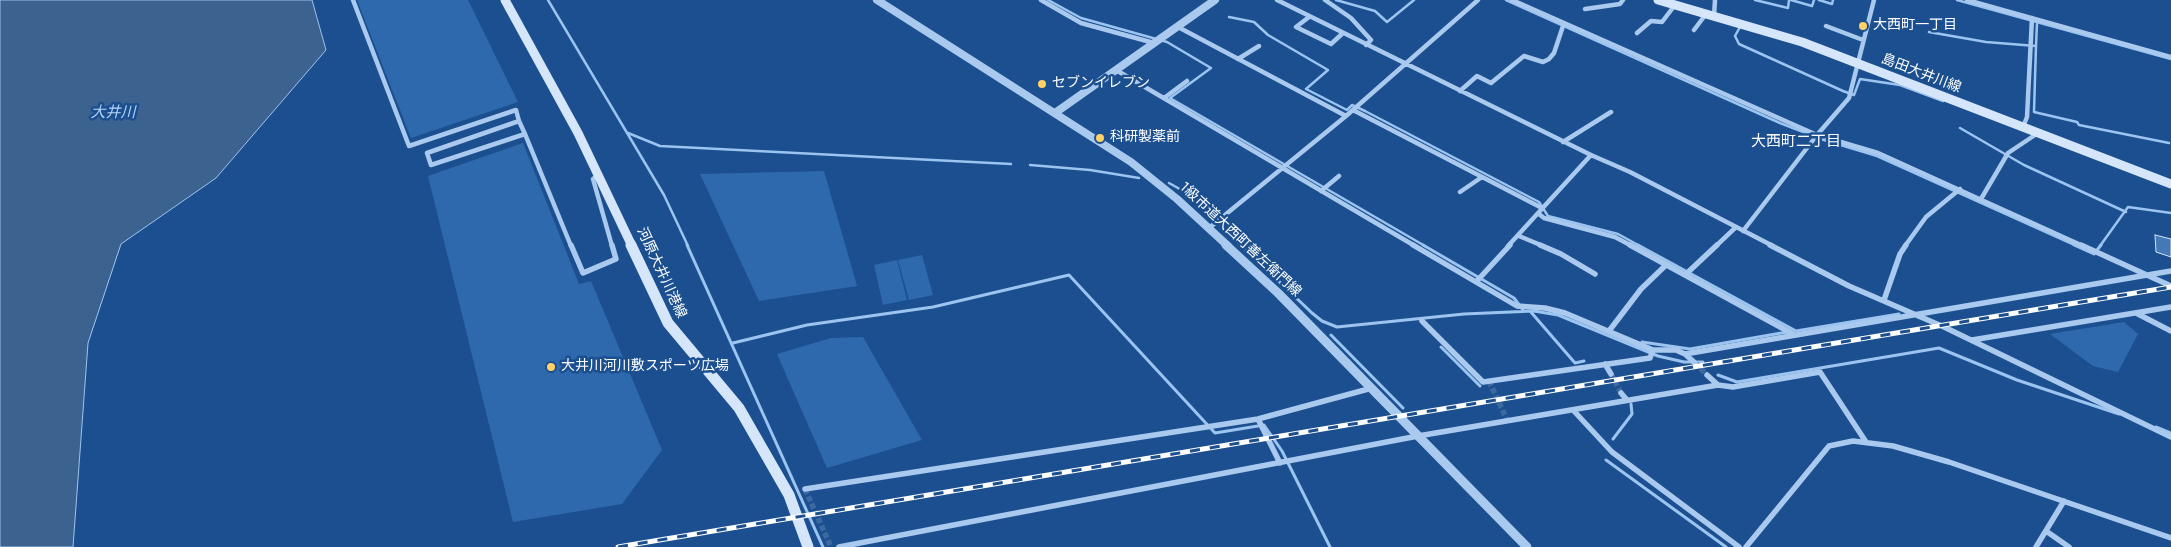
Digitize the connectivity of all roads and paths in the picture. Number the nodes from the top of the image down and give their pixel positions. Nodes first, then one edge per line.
1 (353, 0) edge
2 (505, 0) edge
3 (877, 0) edge
4 (1041, 0) edge
5 (1277, 0) edge
6 (1325, 0) edge
7 (1478, 0) edge
8 (1512, 0) edge
9 (1623, 0) edge
10 (1658, 0) edge
11 (1715, 0) edge
12 (1874, 0) edge
13 (1967, 0) edge
14 (1211, 1) edge
15 (1675, 5) junction
16 (1585, 8) dead end
17 (1710, 15) junction
18 (1310, 17) junction
19 (2032, 18) junction
20 (1564, 23) junction
21 (1826, 26) dead end
22 (1178, 27) junction
23 (1694, 30) dead end
24 (1343, 33) junction
25 (1637, 33) dead end
26 (1863, 40) junction
27 (1154, 43) junction
28 (1366, 45) junction
29 (1259, 46) dead end
30 (2171, 57) edge
31 (1238, 58) junction
32 (1405, 64) junction
33 (1857, 64) junction
34 (1116, 70) junction
35 (1187, 80) dead end
36 (1460, 91) junction
37 (1164, 98) junction
38 (1353, 110) junction
39 (1611, 112) dead end
40 (1055, 113) junction
41 (1346, 116) junction
42 (519, 121) junction
43 (2023, 127) junction
44 (2038, 133) junction
45 (525, 134) junction
46 (1817, 135) junction
47 (1562, 142) junction
48 (1591, 156) junction
49 (1283, 168) junction
50 (598, 174) junction
51 (1339, 176) dead end
52 (1482, 177) junction
53 (2171, 184) edge
54 (1960, 190) junction
55 (1321, 191) junction
56 (1460, 192) dead end
57 (1981, 199) junction
58 (1542, 208) junction
59 (1539, 214) junction
60 (1209, 228) junction
61 (1735, 228) junction
62 (1742, 232) junction
63 (1520, 236) junction
64 (1666, 264) junction
65 (2171, 271) edge
66 (1595, 274) dead end
67 (1685, 275) junction
68 (2149, 275) junction
69 (1476, 282) junction
70 (2171, 286) edge
71 (1884, 300) junction
72 (2171, 307) edge
73 (2136, 313) junction
74 (1915, 315) junction
75 (1422, 321) dead end
76 (1609, 331) junction
77 (2171, 332) edge
78 (1794, 334) junction
79 (1971, 340) junction
80 (1653, 350) junction
81 (1685, 354) junction
82 (1695, 363) tunnel mouth
83 (1605, 364) junction
84 (1611, 374) tunnel mouth
85 (1707, 375) tunnel mouth
86 (1718, 385) junction
87 (1372, 388) junction
88 (1621, 393) tunnel mouth
89 (1627, 400) junction
90 (1573, 410) junction
91 (1258, 418) junction
92 (1418, 436) junction
93 (2171, 437) edge
94 (1866, 442) junction
95 (1280, 463) junction
96 (805, 489) dead end
97 (2064, 502) junction
98 (2046, 531) junction
99 (2171, 538) edge
100 (808, 547) edge
101 (839, 547) edge
102 (1527, 547) edge
103 (1739, 547) edge
104 (1746, 547) edge
105 (2036, 547) edge
106 (2069, 547) edge

1 - 42 street
2 - 50 main road, 河原大井川港線
3 - 40 street, 1級市道大西町善左衛門線
4 - 27 street
5 - 18 street
6 - 28 street
7 - 32 street
8 - 20 street
9 - 16 street
10 - 15 main road, 島田大井川線
11 - 17 street
12 - 26 street
13 - 19 street
14 - 22 street
15 - 17 main road, 島田大井川線
15 - 25 street
17 - 23 street
17 - 33 main road, 島田大井川線
18 - 24 street
18 - 24 street
19 - 30 street
19 - 43 street
20 - 36 street
20 - 46 street
21 - 26 street
22 - 27 street
22 - 31 street
24 - 28 street
26 - 33 street
27 - 34 street
28 - 32 street
29 - 31 street
31 - 41 street
32 - 36 street
32 - 38 street
33 - 43 main road, 島田大井川線
33 - 46 street
34 - 37 street
34 - 40 street
35 - 37 street
36 - 47 street
37 - 49 street
38 - 41 street
38 - 52 street
39 - 47 street
40 - 60 street, 1級市道大西町善左衛門線
41 - 49 street
42 - 45 street
42 - 45 street
43 - 44 main road, 島田大井川線
44 - 53 main road, 島田大井川線
44 - 57 street
45 - 50 street
46 - 54 street
46 - 62 street
47 - 48 street
48 - 58 street
48 - 61 street
49 - 55 street
49 - 60 street
50 - 100 main road, 河原大井川港線
51 - 55 street
52 - 56 street
52 - 58 street
54 - 57 street
54 - 71 street
55 - 69 street
57 - 68 street
58 - 59 street
59 - 63 street
59 - 64 street
60 - 87 street, 1級市道大西町善左衛門線
61 - 62 street
61 - 67 street
62 - 71 street
63 - 66 street
63 - 69 street
64 - 67 street
64 - 76 street
65 - 68 street
67 - 78 street
68 - 70 street
68 - 74 street
69 - 76 street
71 - 74 street
72 - 73 street
73 - 77 street
73 - 79 street
74 - 78 street
74 - 79 street
75 - 83 street
76 - 80 street
78 - 81 street
79 - 93 street
80 - 81 street
80 - 83 street
81 - 82 street
83 - 84 street
85 - 86 street
86 - 89 street
86 - 94 street
87 - 91 street
87 - 92 street, 1級市道大西町善左衛門線
88 - 89 street
89 - 90 street
90 - 92 street
90 - 103 street
91 - 95 street
91 - 96 street
92 - 95 street
92 - 102 street, 1級市道大西町善左衛門線
94 - 97 street
94 - 104 street
95 - 101 street
97 - 98 street
97 - 99 street
98 - 105 street
98 - 106 street

